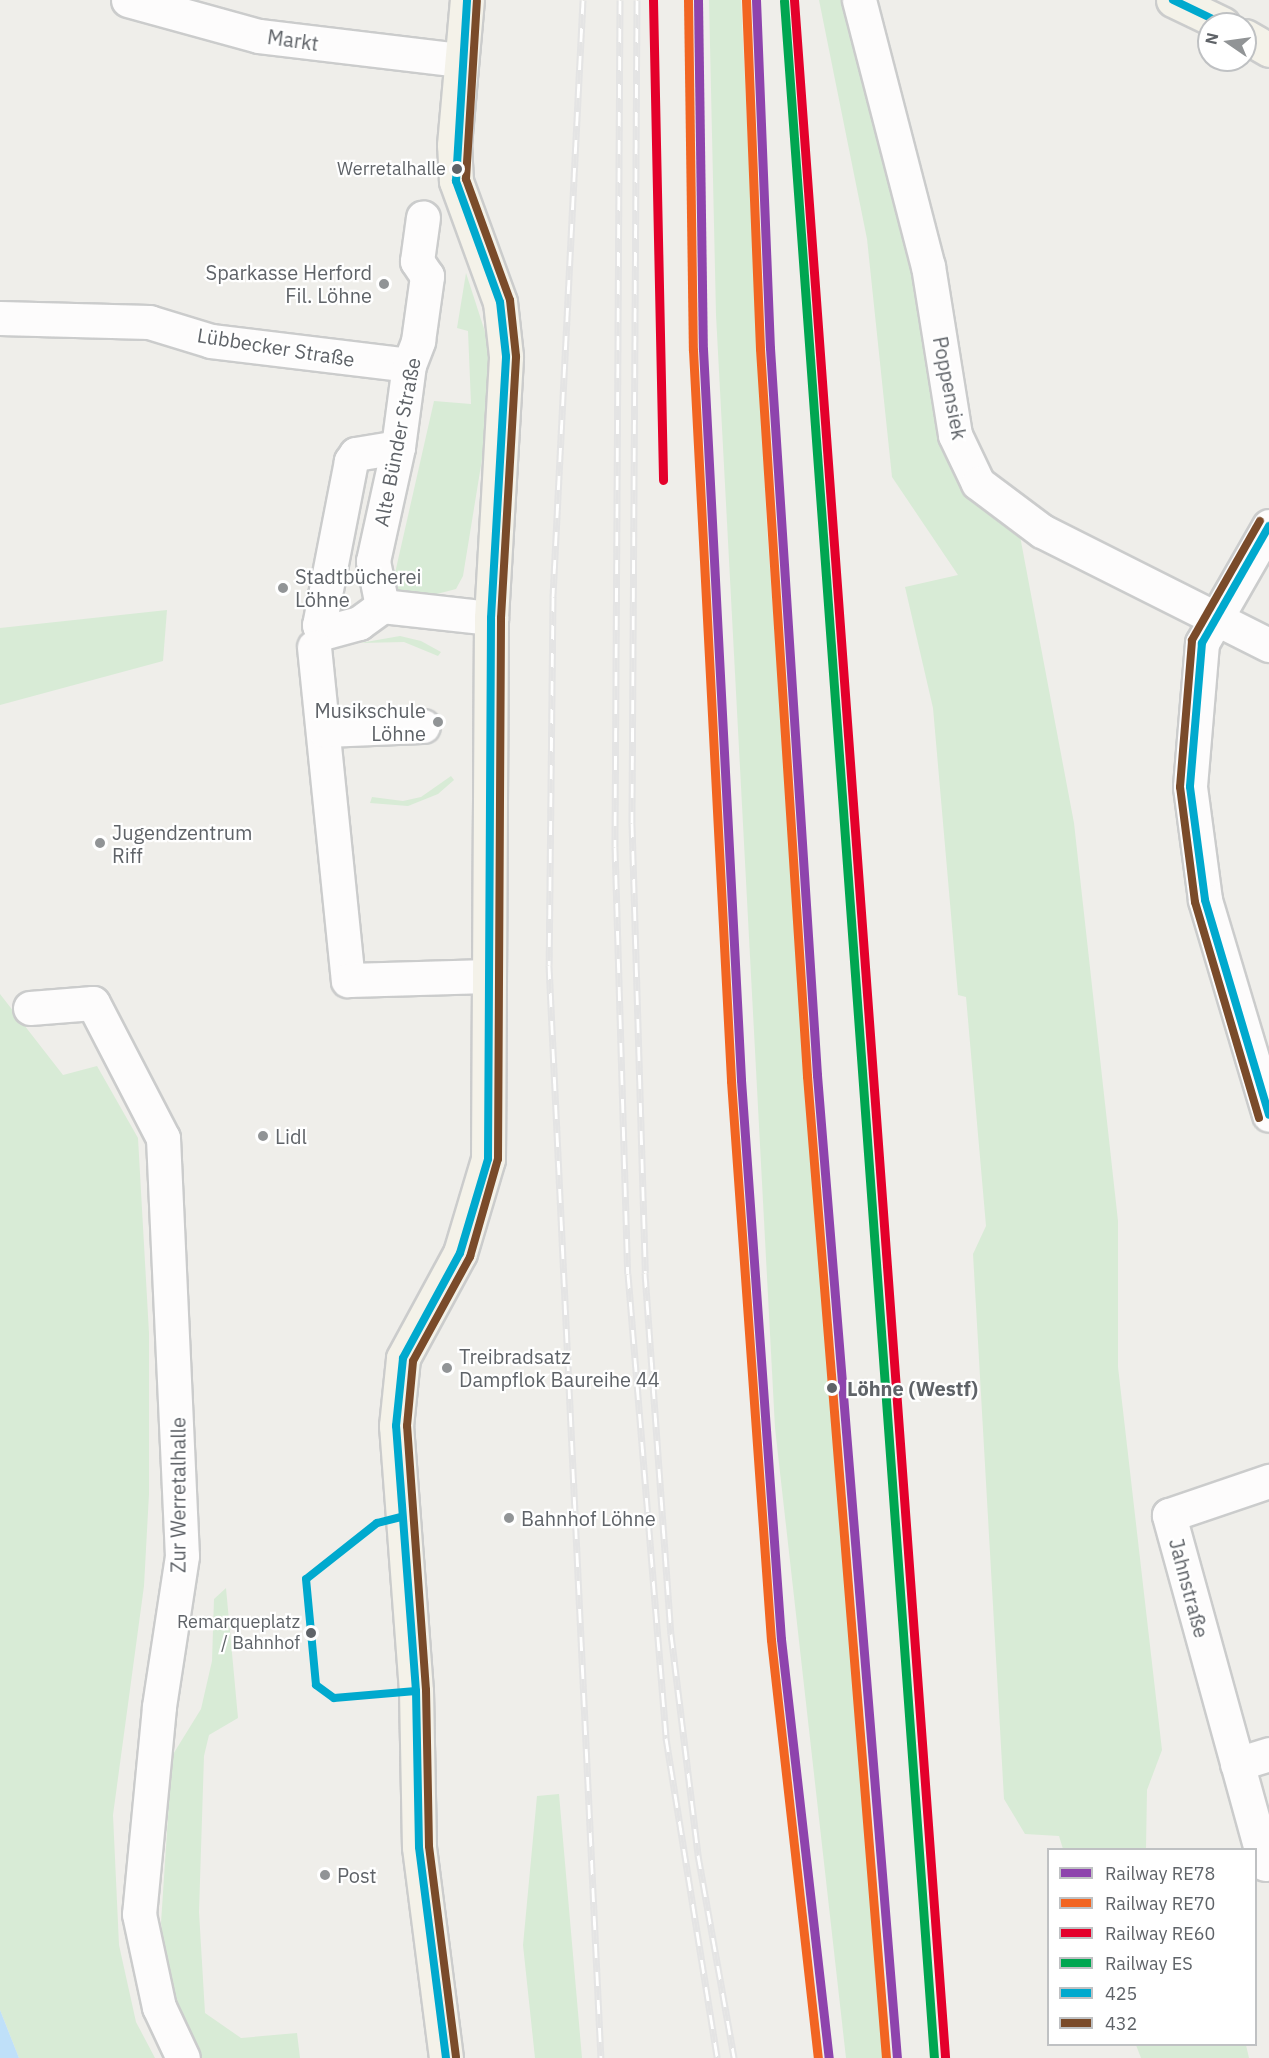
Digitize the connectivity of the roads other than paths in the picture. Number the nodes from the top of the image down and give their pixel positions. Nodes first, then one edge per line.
1 (128, 0) edge
2 (467, 0) edge
3 (859, 0) edge
4 (1173, 0) edge
5 (1198, 12) edge
6 (461, 60) junction
7 (423, 217) dead end
8 (0, 318) edge
9 (409, 365) junction
10 (398, 447) junction
11 (1269, 526) edge
12 (382, 606) junction
13 (1215, 615) junction
14 (490, 618) junction
15 (318, 640) junction
16 (1269, 645) edge
17 (423, 726) dead end
18 (324, 730) junction
19 (489, 976) junction
20 (30, 1008) dead end
21 (1269, 1115) edge
22 (1269, 1481) edge
23 (1269, 1754) edge
24 (1237, 1764) junction
25 (1265, 1864) dead end
26 (183, 2058) edge
27 (446, 2058) edge

1 - 6 street, Markt
2 - 6 main road
3 - 13 street, Poppensiek
4 - 5 main road
6 - 14 main road
7 - 9 street, Alte Bünder Straße
8 - 9 street, Lübbecker Straße
9 - 10 street, Alte Bünder Straße
10 - 12 street, Alte Bünder Straße
10 - 15 street
11 - 13 street
12 - 14 street
12 - 15 street
13 - 16 street, Poppensiek
13 - 21 street
14 - 19 main road
15 - 18 street
17 - 18 street
18 - 19 street
19 - 27 main road
20 - 26 street, Zur Werretalhalle
22 - 24 street, Jahnstraße
23 - 24 street
24 - 25 street, Jahnstraße

